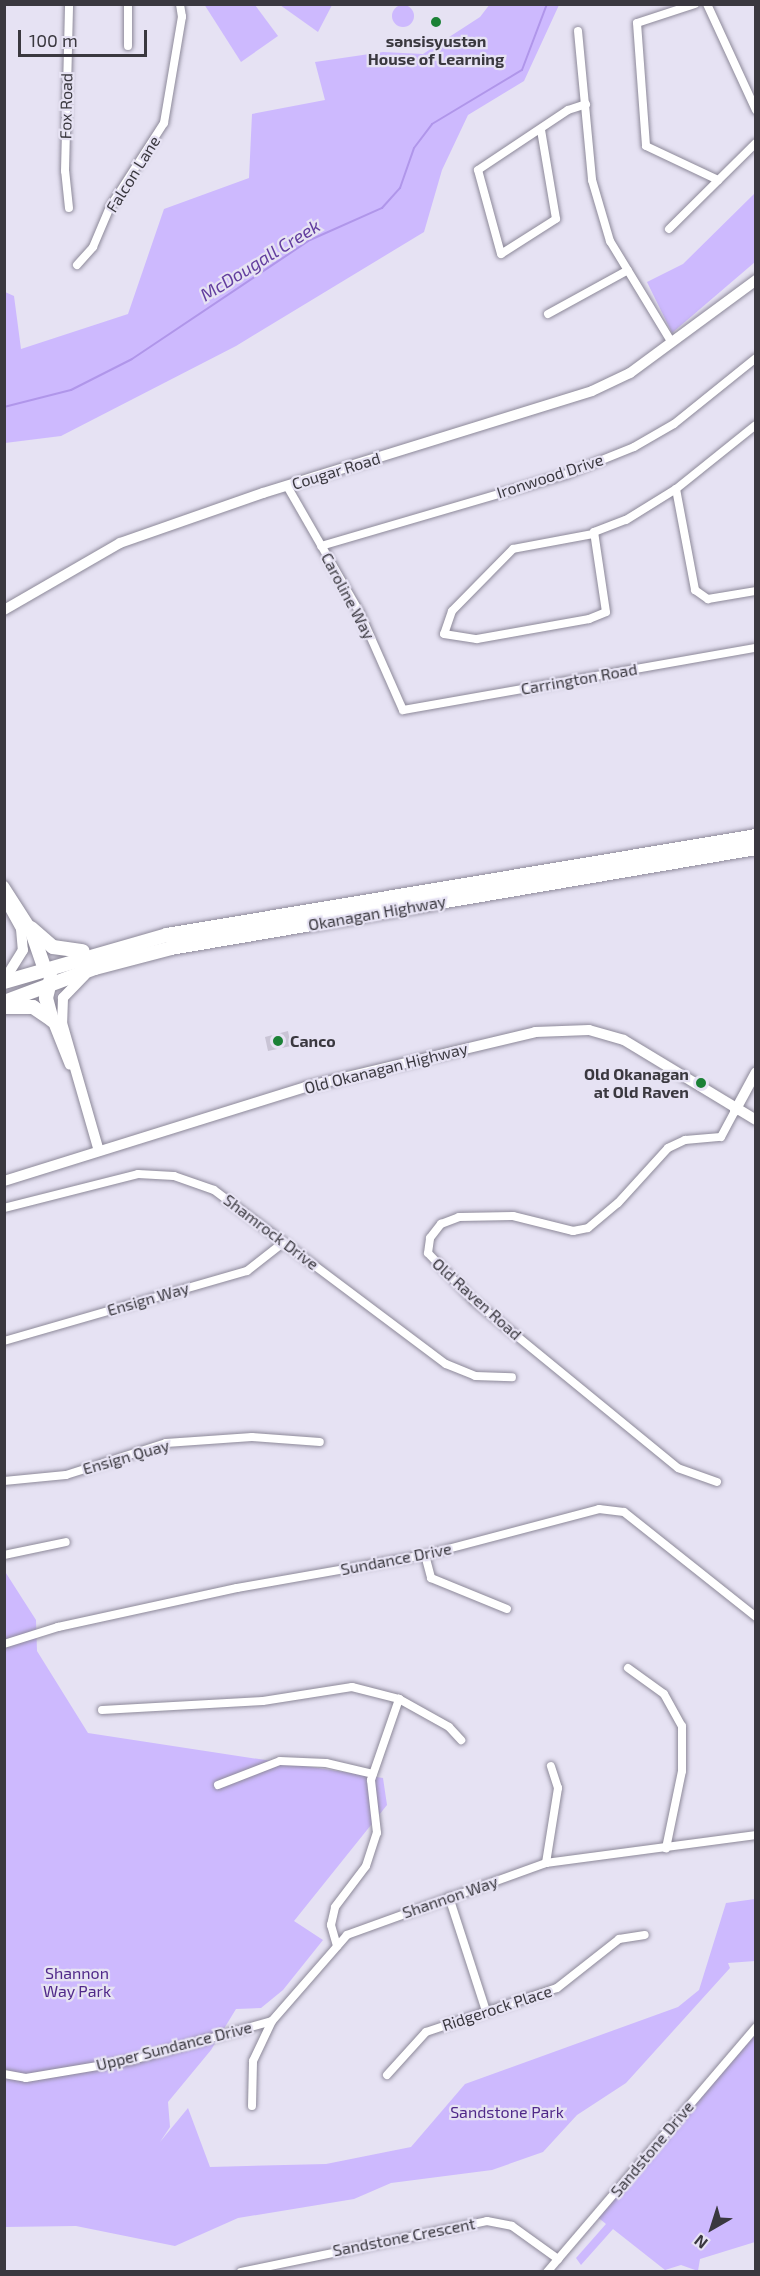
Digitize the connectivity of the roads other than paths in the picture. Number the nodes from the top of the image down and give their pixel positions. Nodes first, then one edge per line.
1 (69, 4) edge
2 (128, 4) edge
3 (180, 4) edge
4 (695, 4) edge
5 (707, 4) edge
6 (578, 31) dead end
7 (128, 45) dead end
8 (586, 104) junction
9 (756, 110) edge
10 (541, 130) junction
11 (756, 143) edge
12 (718, 180) junction
13 (69, 208) dead end
14 (669, 229) dead end
15 (77, 265) dead end
16 (628, 270) junction
17 (756, 280) edge
18 (548, 314) dead end
19 (672, 343) junction
20 (756, 358) edge
21 (756, 425) edge
22 (287, 486) junction
23 (676, 489) junction
24 (593, 534) dead end
25 (321, 546) junction
26 (756, 591) edge
27 (4, 610) edge
28 (756, 648) edge
29 (403, 710) joint
30 (756, 836) edge
31 (756, 848) edge
32 (4, 886) edge
33 (4, 898) edge
34 (31, 928) junction
35 (117, 946) junction
36 (44, 967) junction
37 (94, 968) junction
38 (4, 981) edge
39 (48, 985) junction
40 (4, 992) edge
41 (4, 1002) edge
42 (4, 1007) edge
43 (52, 1020) junction
44 (756, 1072) edge
45 (77, 1078) junction
46 (735, 1112) junction
47 (756, 1120) edge
48 (99, 1151) junction
49 (4, 1181) edge
50 (4, 1208) edge
51 (284, 1242) junction
52 (4, 1341) edge
53 (512, 1377) dead end
54 (320, 1442) dead end
55 (4, 1481) edge
56 (717, 1482) dead end
57 (66, 1542) dead end
58 (4, 1555) edge
59 (425, 1555) junction
60 (507, 1609) dead end
61 (756, 1617) edge
62 (4, 1644) edge
63 (628, 1668) dead end
64 (399, 1699) junction
65 (102, 1710) dead end
66 (461, 1740) dead end
67 (551, 1766) dead end
68 (373, 1774) junction
69 (218, 1785) dead end
70 (756, 1835) edge
71 (666, 1848) junction
72 (546, 1863) junction
73 (449, 1898) junction
74 (645, 1935) dead end
75 (337, 1946) junction
76 (486, 2011) junction
77 (272, 2021) junction
78 (756, 2026) edge
79 (4, 2074) edge
80 (387, 2075) dead end
81 (252, 2106) dead end
82 (558, 2259) junction
83 (241, 2270) edge
84 (548, 2271) edge

1 - 13 street, Fox Road
2 - 7 street
3 - 15 street, Falcon Lane
4 - 12 street
5 - 9 street
6 - 8 street
8 - 10 street
8 - 16 street
10 - 10 street
11 - 12 street
12 - 14 street
16 - 18 street
16 - 19 street
17 - 19 street, Cougar Road
19 - 22 street, Cougar Road
20 - 25 street, Ironwood Drive
21 - 23 street
22 - 25 street, Caroline Way
22 - 27 street, Cougar Road
23 - 24 street
23 - 26 street
25 - 29 street, Caroline Way
28 - 29 street, Carrington Road
30 - 35 highway, Okanagan Highway
31 - 37 highway, Okanagan Highway
32 - 34 street
33 - 38 street
34 - 35 highway
34 - 36 highway
35 - 36 highway, Okanagan Highway
35 - 39 highway
36 - 38 highway, Okanagan Highway
36 - 40 highway
37 - 39 highway, Okanagan Highway
37 - 45 street
39 - 41 highway, Okanagan Highway
39 - 43 highway
42 - 43 highway
43 - 45 street
44 - 46 street
45 - 48 street
46 - 47 street, Old Okanagan Highway
46 - 48 street, Old Okanagan Highway
46 - 56 street, Old Raven Road
48 - 49 street, Old Okanagan Highway
50 - 51 street, Shamrock Drive
51 - 52 street, Ensign Way
51 - 53 street, Shamrock Drive
54 - 55 street, Ensign Quay
57 - 58 street
59 - 60 street
59 - 61 street, Sundance Drive
59 - 62 street, Sundance Drive
63 - 71 street
64 - 65 street
64 - 66 street
64 - 68 street
67 - 72 street
68 - 69 street
68 - 75 street
70 - 71 street, Shannon Way
71 - 72 street, Shannon Way
72 - 73 street, Shannon Way
73 - 75 street, Shannon Way
73 - 76 street
74 - 76 street, Ridgerock Place
75 - 77 street, Shannon Way
76 - 80 street, Ridgerock Place
77 - 79 street, Upper Sundance Drive
77 - 81 street, Shannon Way
78 - 82 street, Sandstone Drive
82 - 83 street, Sandstone Crescent
82 - 84 street, Sandstone Drive

